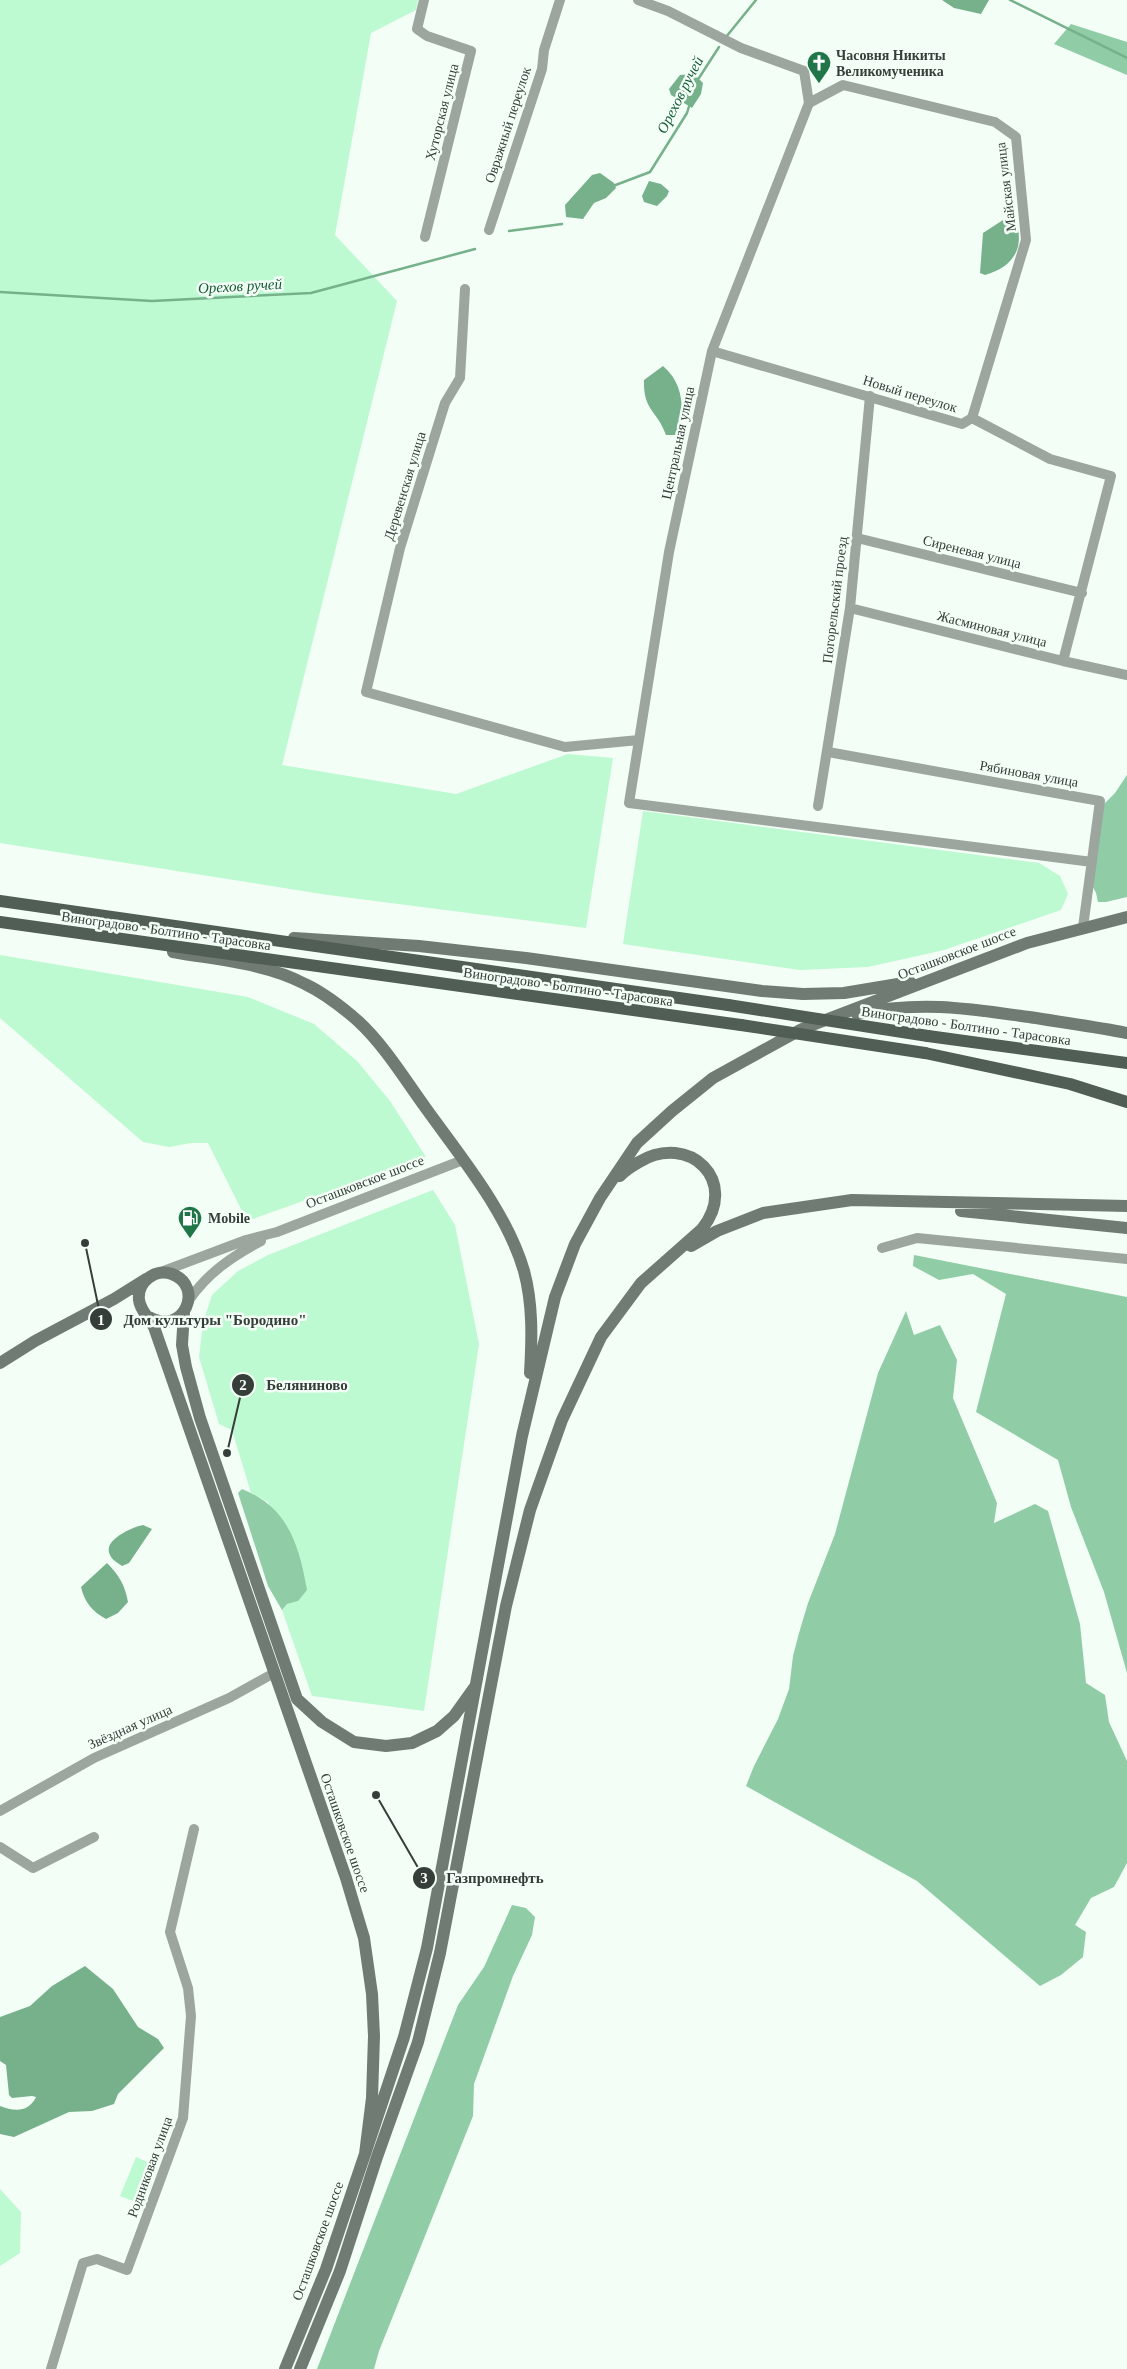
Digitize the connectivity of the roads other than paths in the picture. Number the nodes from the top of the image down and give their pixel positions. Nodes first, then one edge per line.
1 (424, 0) edge
2 (560, 0) edge
3 (638, 0) edge
4 (809, 103) junction
5 (488, 230) dead end
6 (425, 237) dead end
7 (464, 289) dead end
8 (712, 351) junction
9 (870, 396) junction
10 (972, 418) junction
11 (857, 538) junction
12 (1082, 593) junction
13 (850, 608) junction
14 (1062, 661) junction
15 (1127, 675) edge
16 (639, 740) junction
17 (828, 752) junction
18 (818, 806) dead end
19 (1092, 862) junction
20 (0, 901) edge
21 (1127, 917) edge
22 (0, 922) edge
23 (1083, 927) junction
24 (225, 933) junction
25 (80, 935) junction
26 (937, 977) junction
27 (816, 1023) junction
28 (1127, 1033) edge
29 (1125, 1063) edge
30 (1127, 1102) edge
31 (463, 1160) junction
32 (600, 1198) junction
33 (852, 1200) junction
34 (1127, 1206) edge
35 (1127, 1228) edge
36 (277, 1232) junction
37 (882, 1248) dead end
38 (670, 1258) junction
39 (1127, 1259) edge
40 (154, 1275) junction
41 (114, 1300) junction
42 (186, 1306) junction
43 (145, 1312) junction
44 (0, 1363) edge
45 (527, 1413) junction
46 (274, 1673) junction
47 (476, 1684) junction
48 (0, 1811) edge
49 (194, 1829) dead end
50 (94, 1838) dead end
51 (0, 1847) edge
52 (371, 2156) junction
53 (51, 2369) edge
54 (284, 2369) edge
55 (300, 2369) edge

1 - 6 street, Хуторская улица
2 - 5 street, Овражный переулок
3 - 4 street
4 - 8 street, Центральная улица
4 - 10 street, Майская улица
7 - 16 street, Деревенская улица
8 - 9 street, Новый переулок
8 - 16 street, Центральная улица
9 - 10 street, Новый переулок
9 - 11 street, Погорельский проезд
10 - 12 street, Новый переулок
11 - 12 street, Сиреневая улица
11 - 13 street, Погорельский проезд
12 - 14 street, Новый переулок
13 - 14 street, Жасминовая улица
13 - 17 street, Погорельский проезд
14 - 15 street, Жасминовая улица
16 - 19 street, Центральная улица
17 - 18 street, Погорельский проезд
17 - 19 street, Рябиновая улица
19 - 23 street, Рябиновая улица
20 - 24 main road, Виноградово - Болтино - Тарасовка
21 - 23 main road, Осташковское шоссе
22 - 25 main road, Виноградово - Болтино - Тарасовка
23 - 26 main road, Осташковское шоссе
24 - 26 main road
24 - 29 main road, Виноградово - Болтино - Тарасовка, bridge
25 - 30 main road, Виноградово - Болтино - Тарасовка, bridge
25 - 31 main road
26 - 27 main road, Осташковское шоссе
27 - 28 main road
27 - 32 main road, Осташковское шоссе
31 - 36 street, Осташковское шоссе
31 - 45 main road
32 - 38 main road
32 - 45 main road
33 - 34 main road
33 - 35 main road
33 - 38 main road
36 - 40 street, Осташковское шоссе
36 - 42 street, Осташковское шоссе
37 - 39 street
38 - 52 main road
40 - 41 main road
40 - 42 main road
40 - 43 main road, Осташковское шоссе
41 - 43 main road
41 - 44 main road
42 - 43 main road, Осташковское шоссе
42 - 47 main road
43 - 46 main road, Осташковское шоссе
45 - 47 main road
46 - 48 street, Звёздная улица
46 - 52 main road, Осташковское шоссе
47 - 52 main road
49 - 53 street, Родниковая улица
50 - 51 street
52 - 54 main road, Осташковское шоссе
52 - 55 main road, Осташковское шоссе

